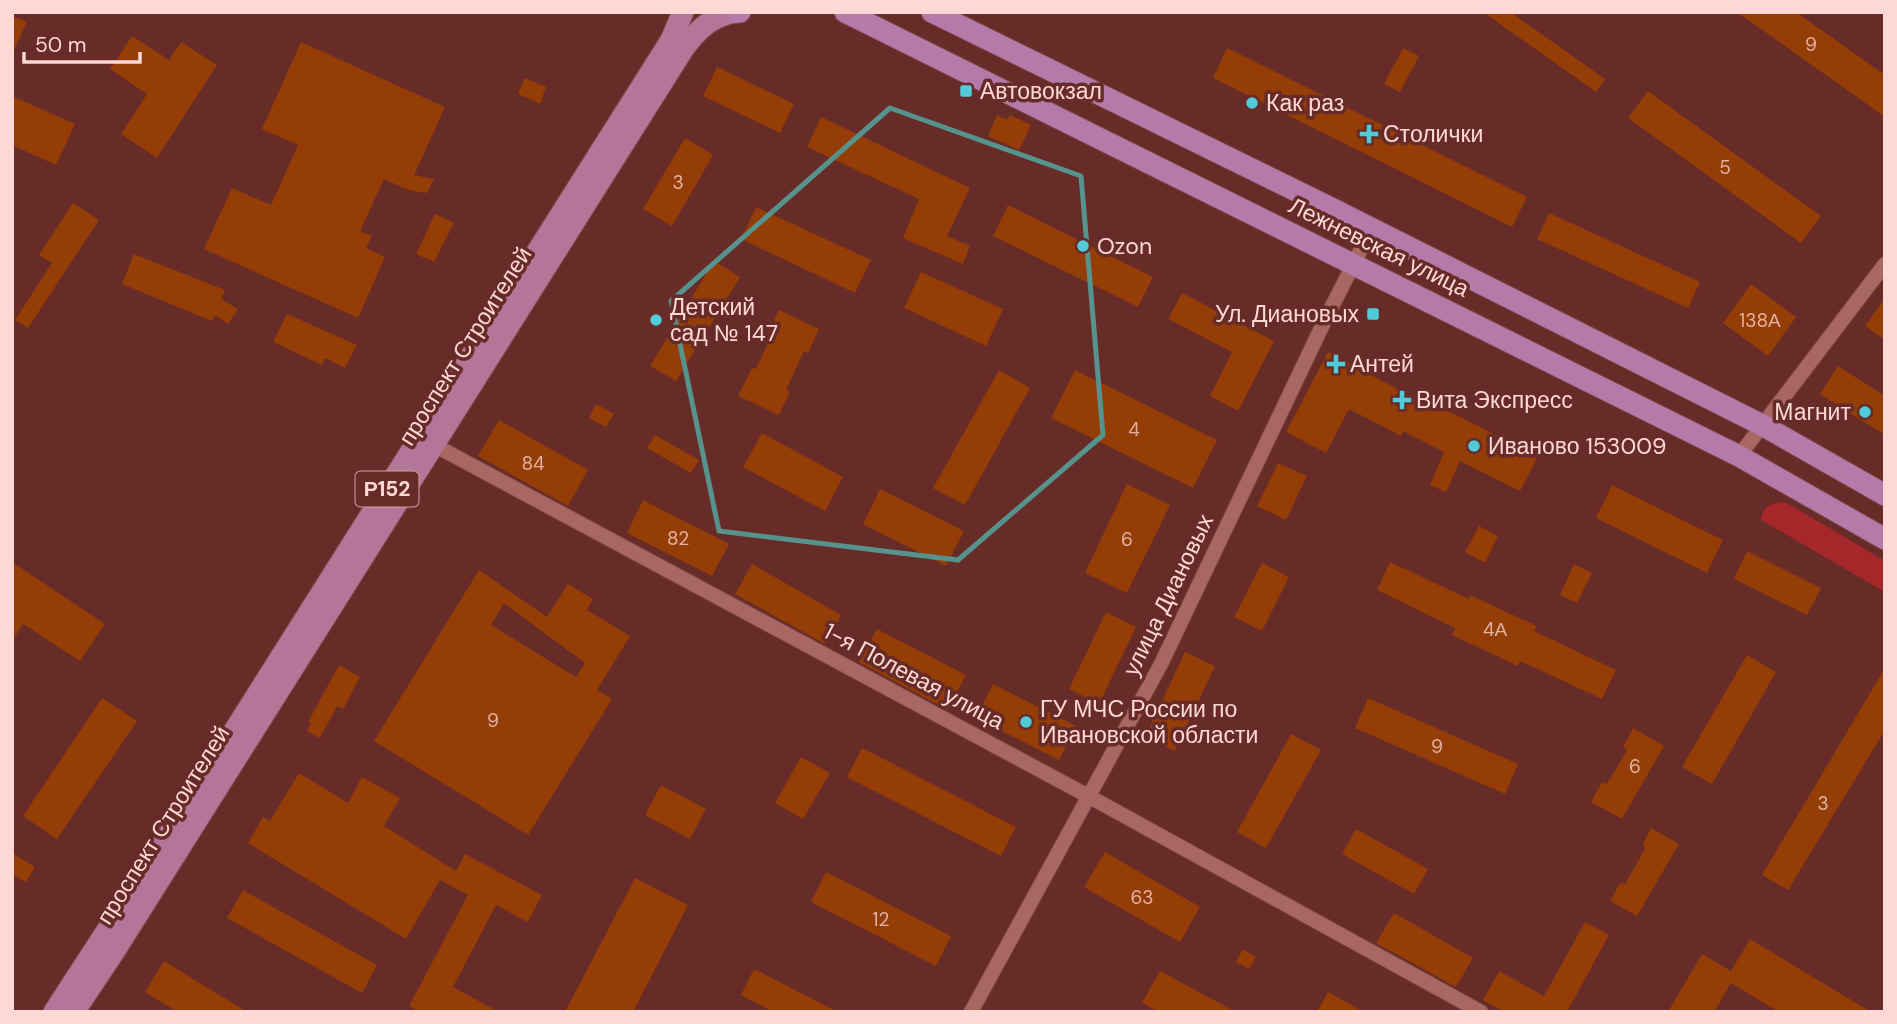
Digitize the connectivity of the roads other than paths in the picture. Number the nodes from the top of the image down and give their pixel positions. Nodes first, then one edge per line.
1 (683, 12) edge
2 (738, 12) edge
3 (845, 12) edge
4 (932, 12) edge
5 (1371, 228) junction
6 (1353, 264) junction
7 (1885, 264) edge
8 (1762, 425) junction
9 (427, 441) junction
10 (1739, 457) junction
11 (1885, 495) edge
12 (1885, 539) edge
13 (1090, 797) junction
14 (81, 1009) edge
15 (54, 1012) edge
16 (971, 1012) edge
17 (1481, 1012) edge

1 - 9 main road, проспект Строителей / Р152
2 - 9 main road, проспект Строителей / Р152
3 - 6 highway, Лежневская улица
4 - 5 highway, Лежневская улица
5 - 6 street, улица Диановых
5 - 8 highway, Лежневская улица
6 - 10 highway, Лежневская улица
6 - 13 street, улица Диановых
7 - 8 street
8 - 10 street
8 - 11 highway, Лежневская улица
9 - 13 street, 1-я Полевая улица
9 - 14 main road, проспект Строителей / Р152
9 - 15 main road, проспект Строителей / Р152
10 - 12 highway, Лежневская улица
13 - 16 street, улица Диановых
13 - 17 street, 1-я Полевая улица

